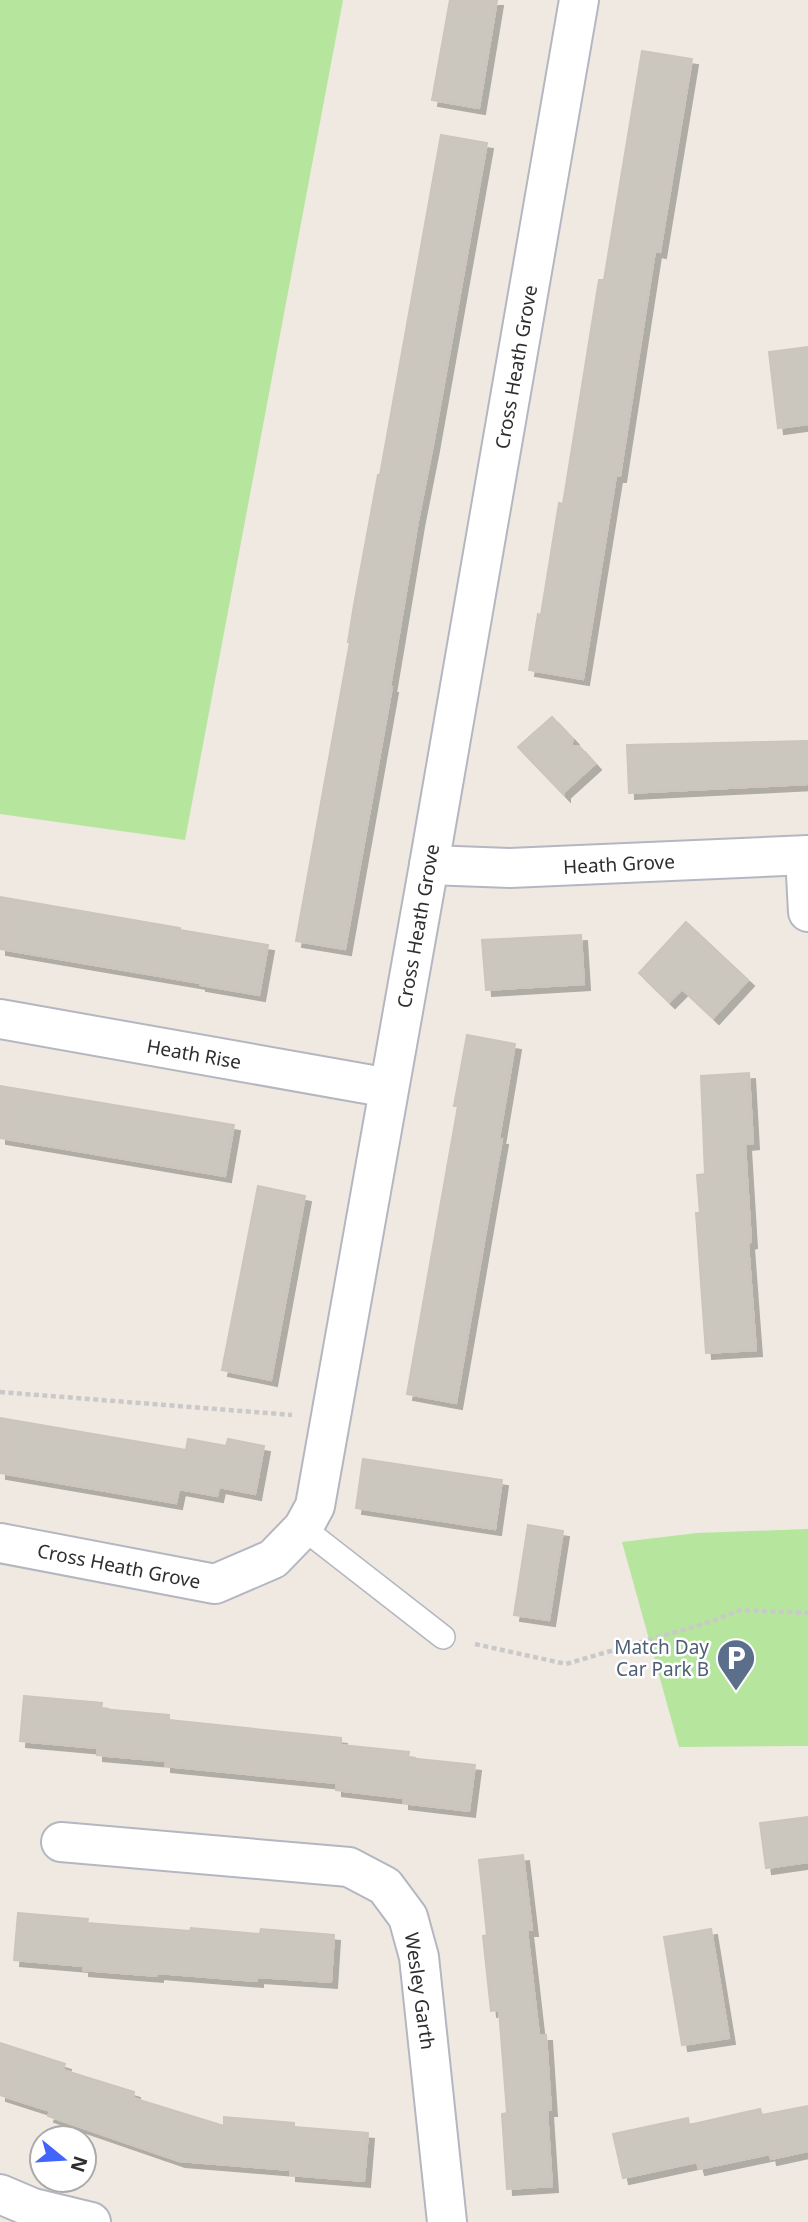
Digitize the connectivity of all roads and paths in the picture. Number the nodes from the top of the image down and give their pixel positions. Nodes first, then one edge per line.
1 (579, 0) edge
2 (806, 855) edge
3 (429, 865) junction
4 (808, 912) edge
5 (0, 1020) edge
6 (389, 1088) junction
7 (0, 1392) edge
8 (331, 1418) junction
9 (303, 1528) junction
10 (0, 1543) edge
11 (808, 1613) edge
12 (443, 1637) joint
13 (61, 1842) dead end
14 (20, 2208) edge
15 (91, 2222) edge
16 (447, 2222) edge

1 - 3 street, Cross Heath Grove
2 - 3 street, Heath Grove
2 - 4 street
3 - 6 street, Cross Heath Grove
5 - 6 street, Heath Rise
6 - 8 street, Cross Heath Grove
7 - 8 path
8 - 9 street, Cross Heath Grove
9 - 10 street, Cross Heath Grove
9 - 12 lane
11 - 12 path
13 - 16 street, Wesley Garth
14 - 15 street

